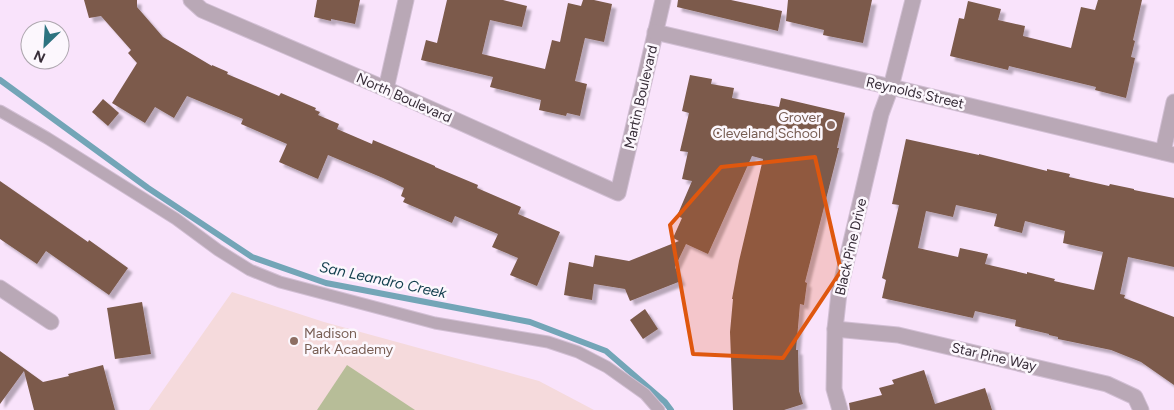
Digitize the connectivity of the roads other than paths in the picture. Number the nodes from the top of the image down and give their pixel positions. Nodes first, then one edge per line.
1 (192, 0) edge
2 (406, 0) edge
3 (663, 0) edge
4 (913, 0) edge
5 (655, 32) junction
6 (891, 87) junction
7 (386, 89) junction
8 (1174, 102) edge
9 (0, 111) edge
10 (1168, 154) edge
11 (618, 193) joint
12 (0, 288) edge
13 (51, 322) dead end
14 (835, 329) junction
15 (659, 410) edge
16 (840, 410) edge
17 (1142, 410) edge

1 - 7 street, North Boulevard
2 - 7 street
3 - 5 street, Martin Boulevard
4 - 6 street, Black Pine Drive
5 - 6 street, Reynolds Street
5 - 11 street, Martin Boulevard
6 - 10 street, Reynolds Street
6 - 14 street, Black Pine Drive
7 - 11 street, North Boulevard
8 - 10 street
9 - 15 lane
12 - 13 street
14 - 16 street, Black Pine Drive
14 - 17 street, Star Pine Way

